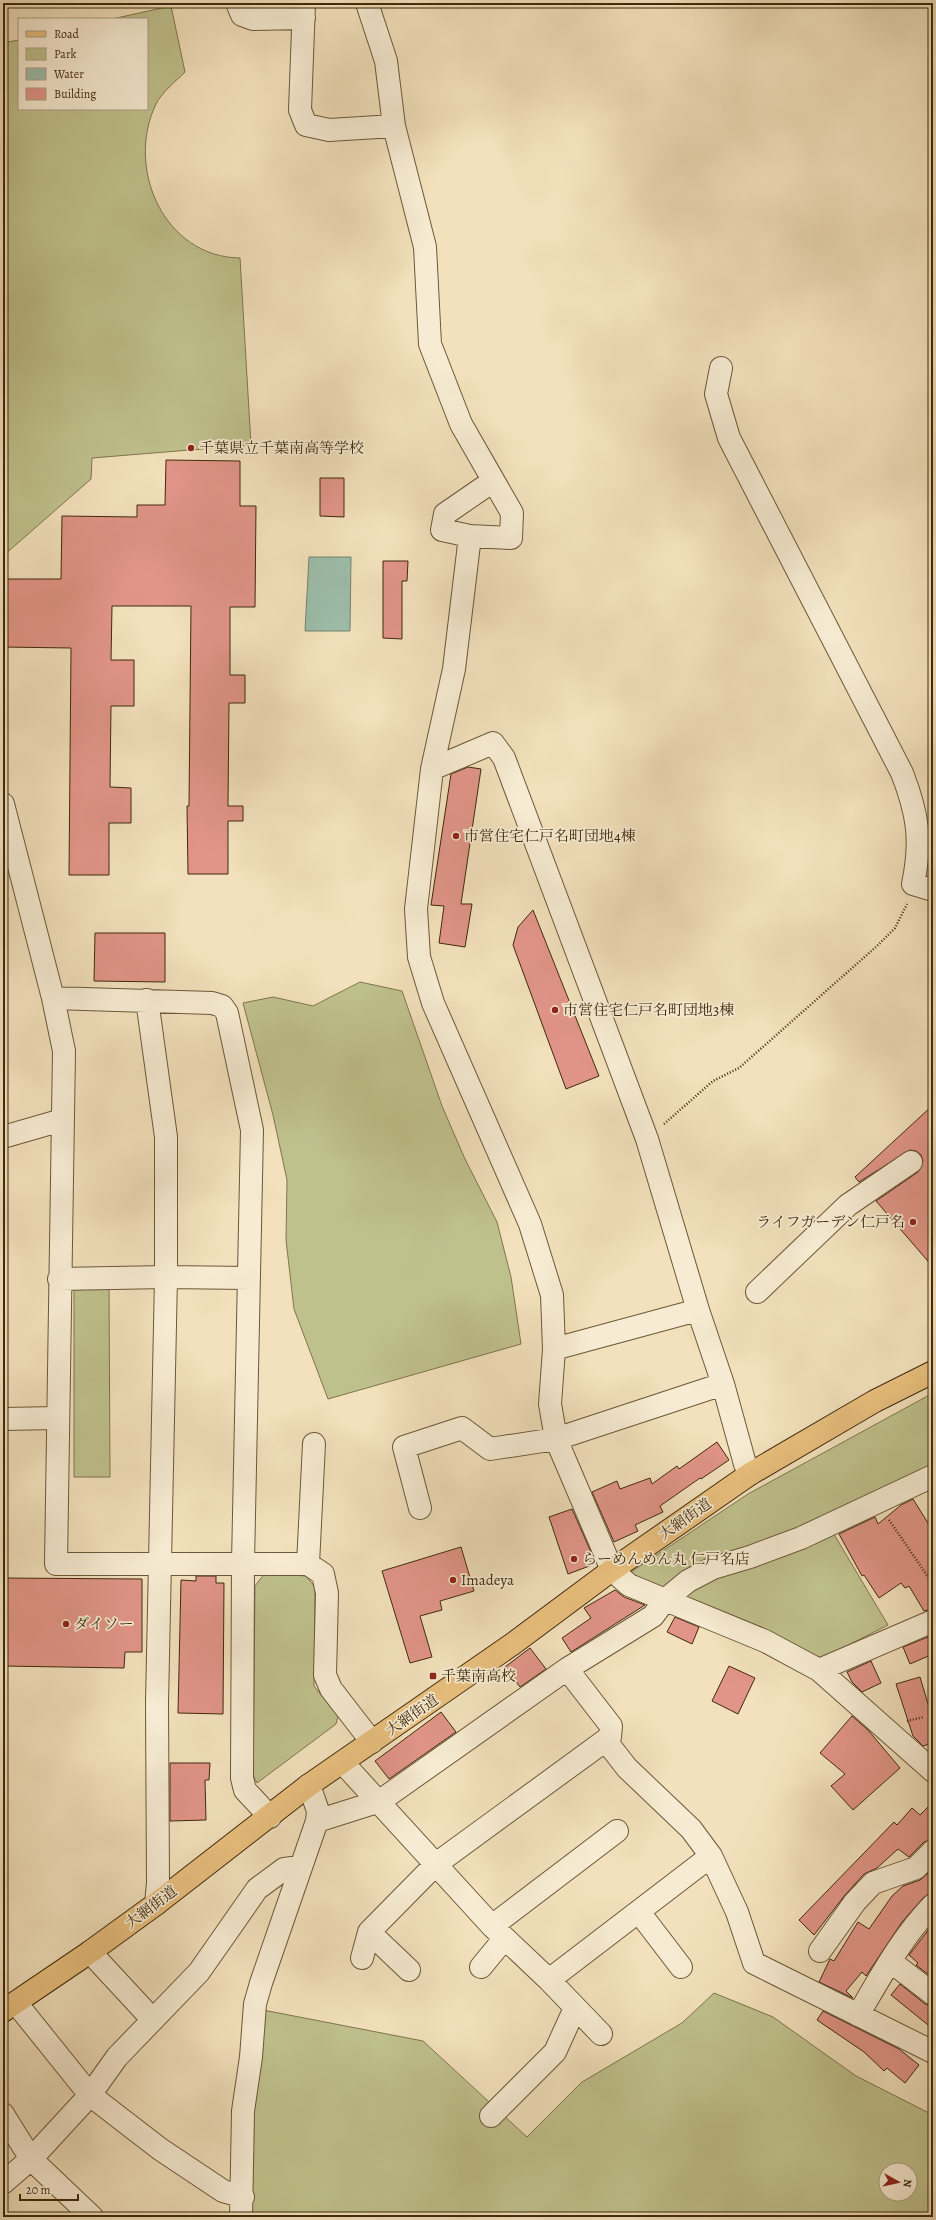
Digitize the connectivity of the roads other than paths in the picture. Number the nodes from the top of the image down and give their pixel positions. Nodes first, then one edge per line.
1 (237, 3) edge
2 (367, 3) edge
3 (304, 10) edge
4 (394, 126) junction
5 (721, 368) dead end
6 (493, 482) junction
7 (470, 536) junction
8 (432, 769) junction
9 (3, 804) edge
10 (10, 861) edge
11 (923, 887) edge
12 (53, 998) junction
13 (147, 1000) junction
14 (62, 1120) junction
15 (3, 1137) edge
16 (911, 1162) dead end
17 (166, 1277) junction
18 (249, 1278) junction
19 (59, 1279) junction
20 (757, 1292) dead end
21 (698, 1310) junction
22 (554, 1349) junction
23 (933, 1372) edge
24 (723, 1384) junction
25 (58, 1418) junction
26 (3, 1419) edge
27 (556, 1439) junction
28 (314, 1444) dead end
29 (750, 1474) junction
30 (933, 1476) edge
31 (420, 1508) dead end
32 (243, 1563) junction
33 (160, 1564) junction
34 (308, 1564) junction
35 (612, 1570) junction
36 (665, 1600) junction
37 (933, 1621) edge
38 (567, 1669) junction
39 (819, 1670) junction
40 (606, 1741) junction
41 (372, 1742) junction
42 (928, 1761) edge
43 (343, 1763) junction
44 (309, 1785) junction
45 (380, 1801) junction
46 (270, 1817) junction
47 (317, 1822) junction
48 (617, 1831) dead end
49 (933, 1851) edge
50 (711, 1856) junction
51 (436, 1864) junction
52 (300, 1867) junction
53 (156, 1904) junction
54 (933, 1904) edge
55 (639, 1912) junction
56 (369, 1932) junction
57 (498, 1933) junction
58 (820, 1951) dead end
59 (90, 1952) junction
60 (362, 1958) dead end
61 (890, 1961) junction
62 (481, 1966) dead end
63 (681, 1967) dead end
64 (409, 1970) dead end
65 (549, 1980) junction
66 (933, 1994) edge
67 (9, 2007) edge
68 (575, 2008) junction
69 (858, 2015) junction
70 (153, 2020) junction
71 (601, 2034) dead end
72 (933, 2052) edge
73 (90, 2095) junction
74 (3, 2114) edge
75 (491, 2116) dead end
76 (31, 2159) junction
77 (3, 2183) edge
78 (242, 2207) edge
79 (92, 2217) edge

1 - 3 street
2 - 4 street
3 - 4 street
4 - 6 street
5 - 11 street
6 - 7 street
6 - 7 street
7 - 8 street
8 - 21 street
8 - 22 street
9 - 10 street
10 - 12 street
12 - 13 street
12 - 14 street
13 - 17 street
13 - 18 street
14 - 15 street
14 - 19 street
16 - 20 street
17 - 18 street
17 - 19 street
17 - 33 street
18 - 32 street
19 - 25 street
21 - 22 street
21 - 24 street
22 - 27 street
23 - 29 main road, 大網街道
24 - 27 street
24 - 29 street
25 - 26 street
25 - 33 street
27 - 31 street
27 - 35 street
28 - 34 street
29 - 35 main road, 大網街道
30 - 36 street
32 - 33 street
32 - 34 street
32 - 46 street
33 - 53 street
34 - 41 street
35 - 36 street
35 - 41 main road, 大網街道
36 - 38 street
36 - 39 street
37 - 39 street
38 - 40 street
38 - 45 street
39 - 42 street
40 - 50 street
40 - 51 street
41 - 43 main road, 大網街道
43 - 44 main road, 大網街道
43 - 45 street
44 - 46 main road, 大網街道
44 - 47 street
45 - 47 street
45 - 51 street
46 - 53 main road, 大網街道
47 - 52 street
48 - 57 street
49 - 58 street
50 - 55 street
50 - 69 street
51 - 56 street
51 - 57 street
52 - 70 street
52 - 78 street
53 - 59 main road, 大網街道
54 - 61 street
55 - 63 street
55 - 65 street
56 - 60 street
56 - 64 street
57 - 62 street
57 - 65 street
59 - 67 main road, 大網街道
59 - 70 street
61 - 66 street
61 - 69 street
65 - 68 street
67 - 73 street
68 - 71 street
68 - 75 street
69 - 72 street
70 - 73 street
73 - 76 street
73 - 78 street
74 - 76 street
76 - 77 street
76 - 79 street

